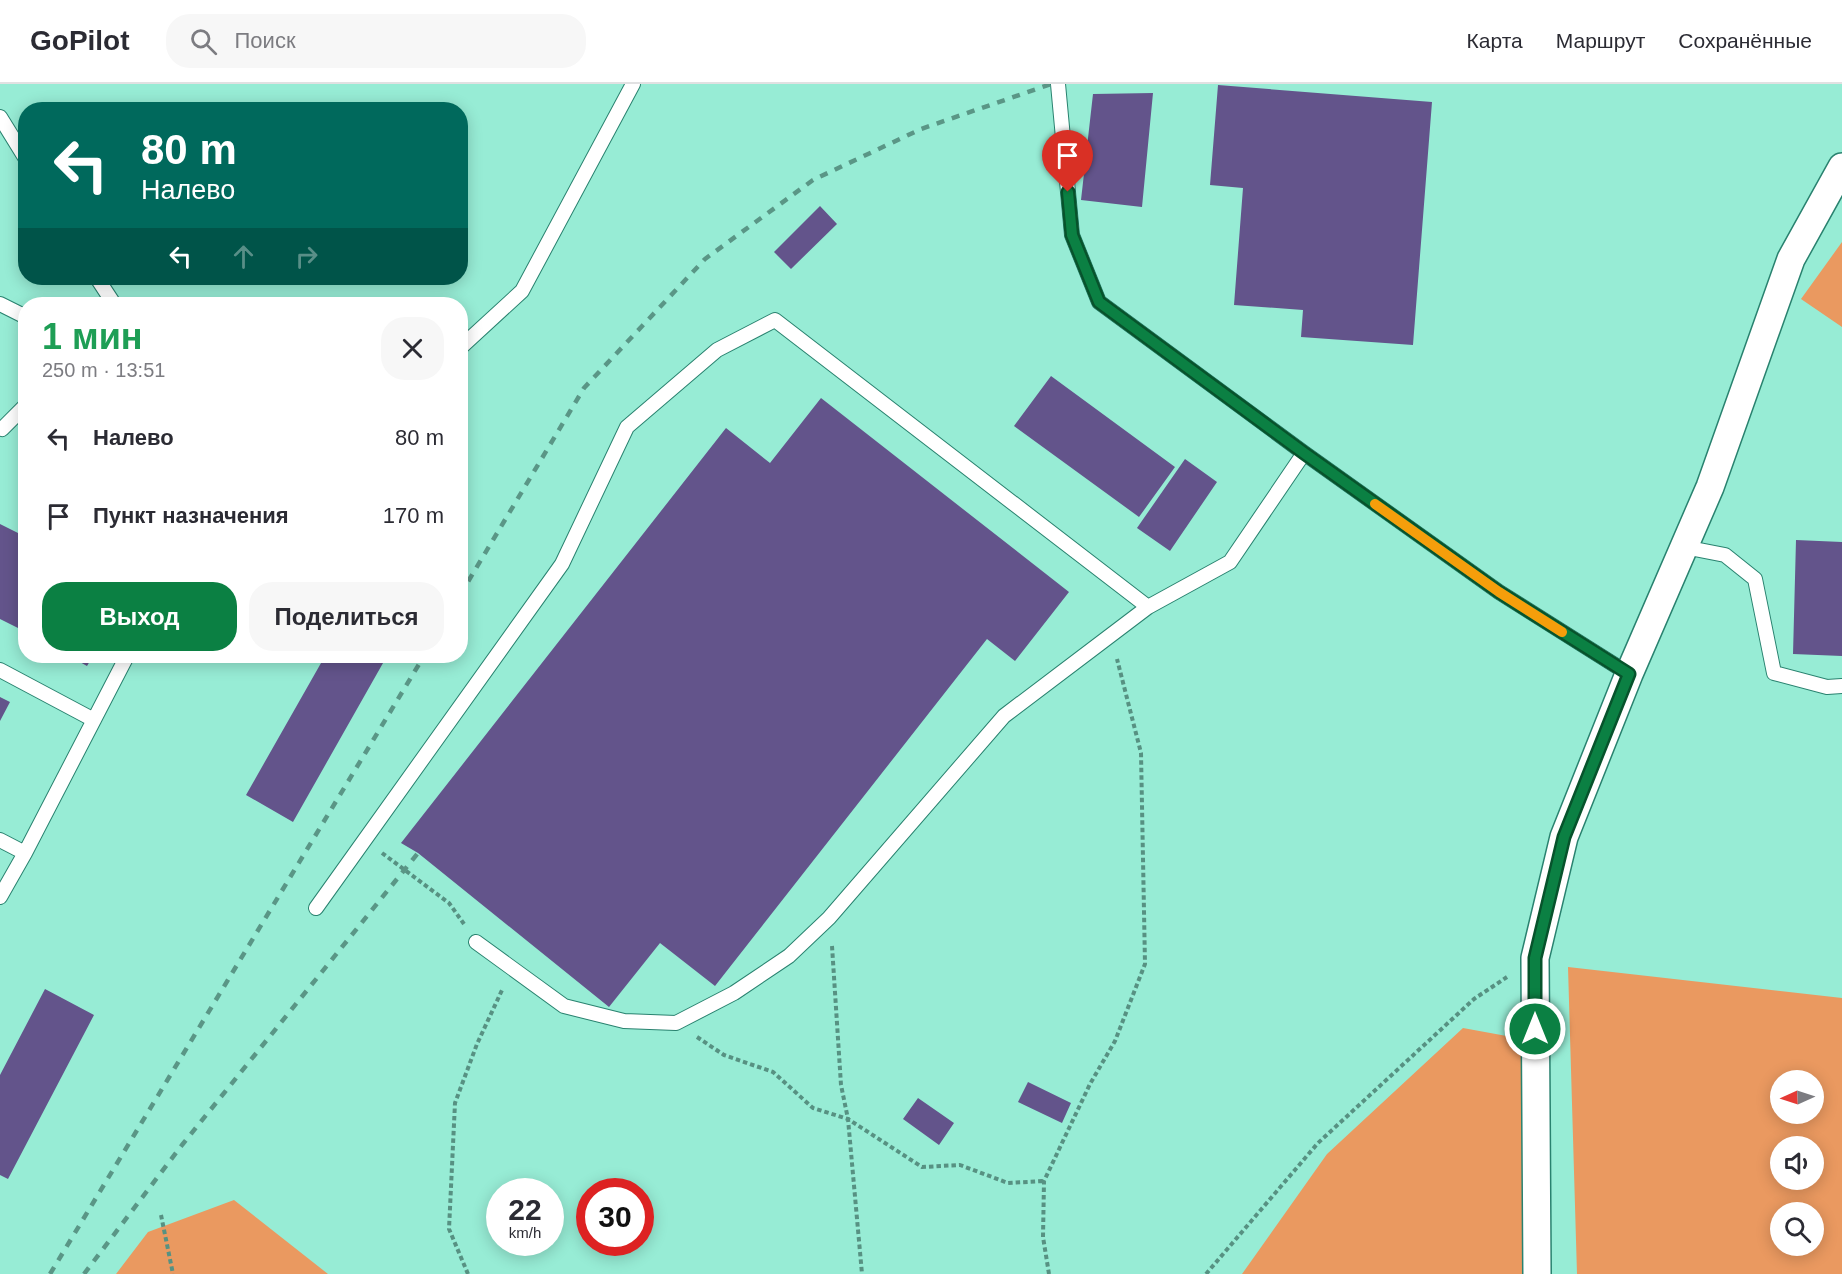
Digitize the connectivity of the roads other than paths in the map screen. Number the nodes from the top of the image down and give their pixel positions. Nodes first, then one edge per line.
1 (633, 84) edge
2 (1058, 84) edge
3 (0, 117) edge
4 (18, 146) edge
5 (1842, 167) edge
6 (0, 304) edge
7 (18, 313) edge
8 (468, 341) edge
9 (18, 413) edge
10 (0, 428) edge
11 (1304, 453) junction
12 (1684, 547) junction
13 (1148, 607) junction
14 (123, 663) edge
15 (0, 670) edge
16 (1629, 674) junction
17 (1842, 686) edge
18 (94, 720) junction
19 (0, 840) edge
20 (25, 853) junction
21 (0, 897) edge
22 (316, 908) dead end
23 (476, 942) road end
24 (1537, 1274) edge

1 - 8 lane
2 - 11 lane
3 - 4 lane
5 - 12 street
6 - 7 lane
9 - 10 lane
11 - 13 lane
11 - 16 lane
12 - 16 street
12 - 17 lane
13 - 22 lane
13 - 23 lane
14 - 18 lane
15 - 18 lane
16 - 24 street
18 - 20 lane
19 - 20 lane
20 - 21 lane

